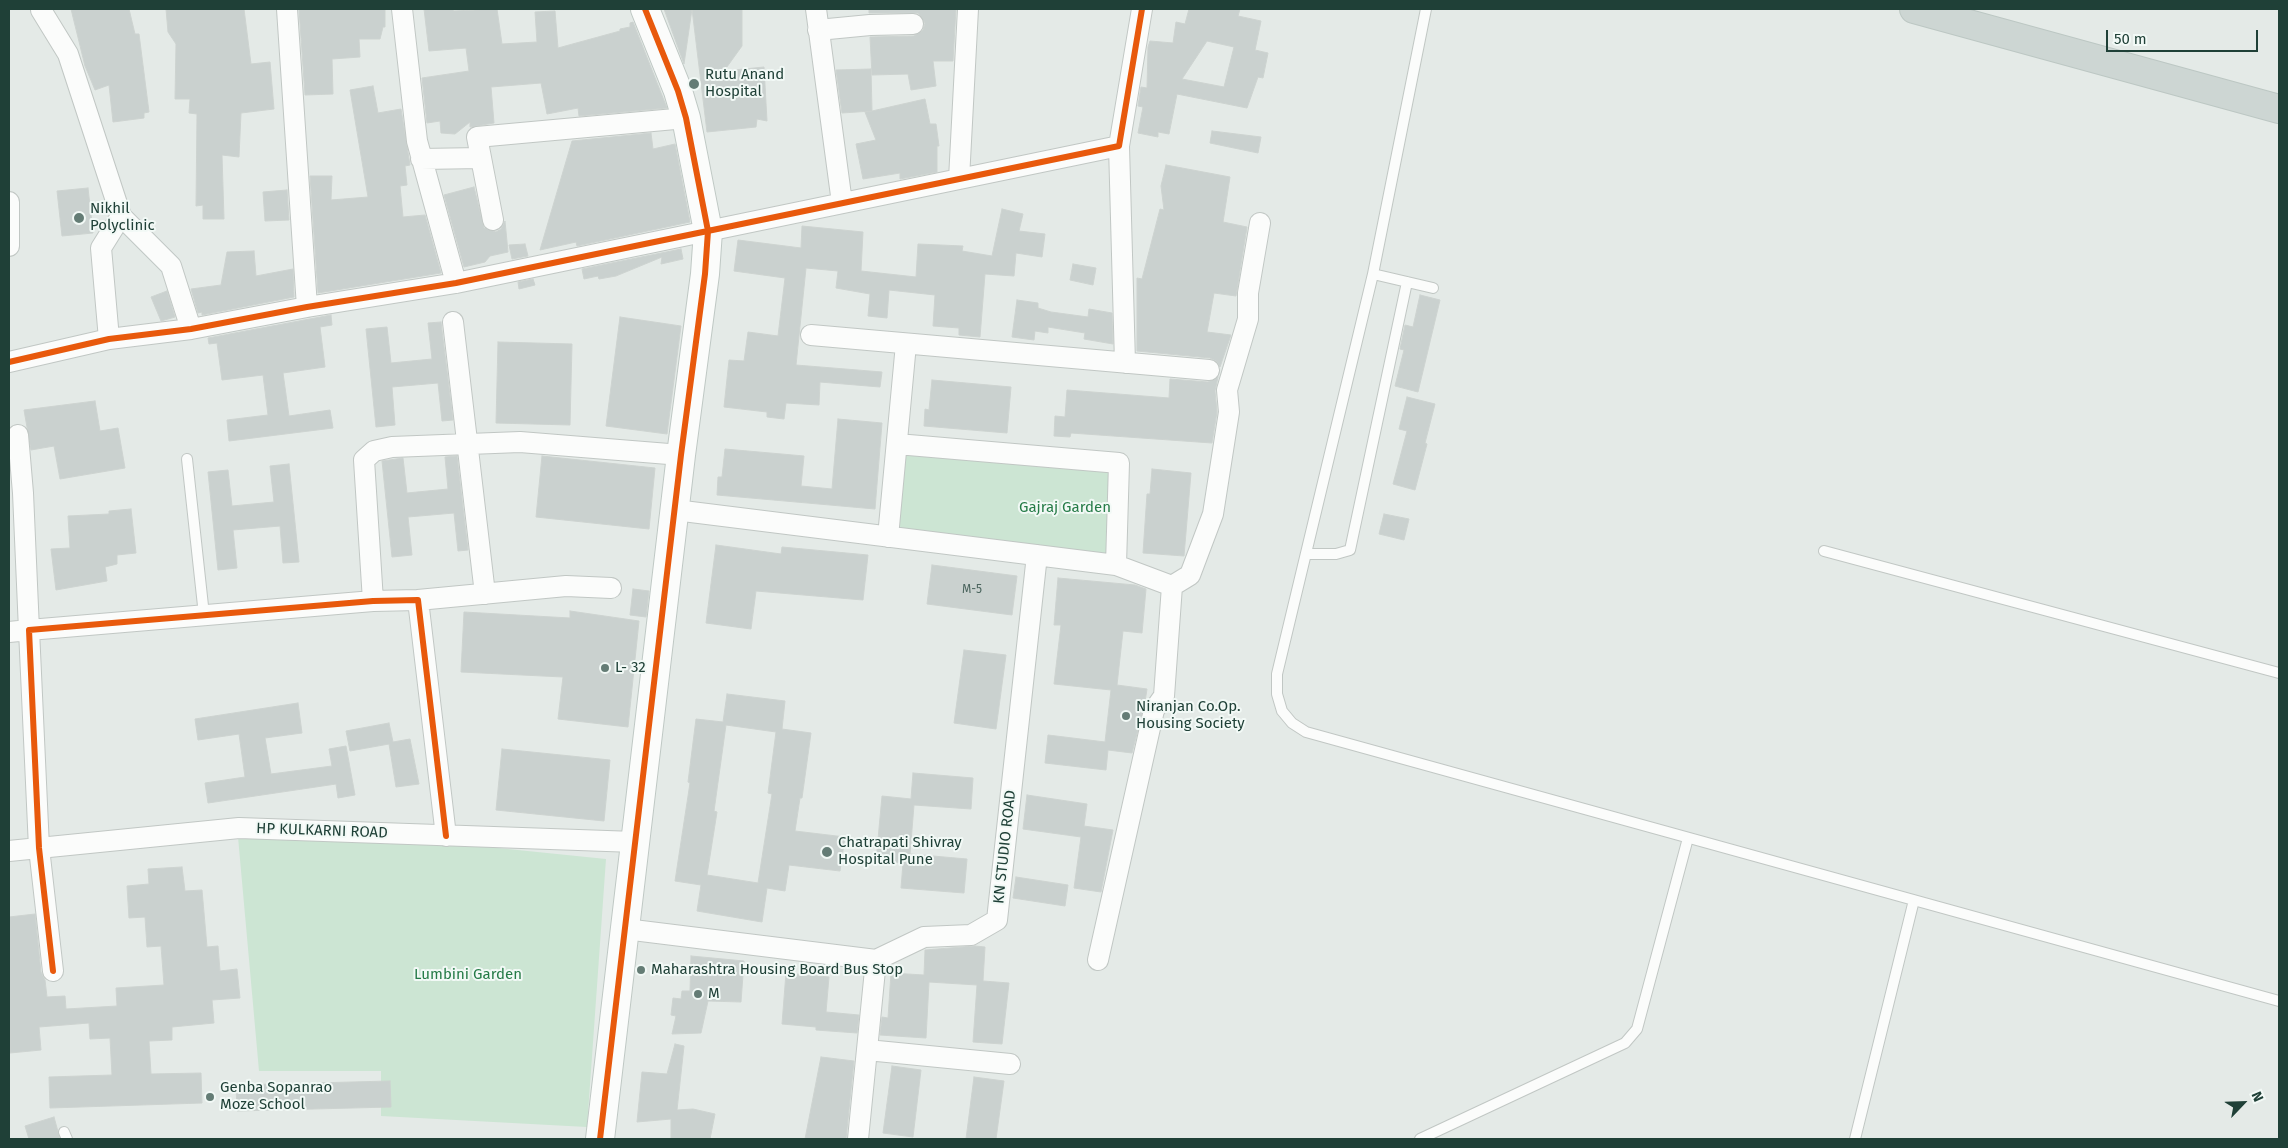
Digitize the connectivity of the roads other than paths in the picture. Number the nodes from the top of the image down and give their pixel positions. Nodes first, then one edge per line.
1 (43, 9) edge
2 (288, 9) edge
3 (402, 9) edge
4 (645, 9) edge
5 (816, 9) edge
6 (968, 9) edge
7 (1142, 9) edge
8 (1426, 9) edge
9 (1914, 9) edge
10 (913, 24) dead end
11 (818, 30) junction
12 (2279, 109) edge
13 (686, 118) junction
14 (1119, 146) junction
15 (481, 158) junction
16 (422, 159) junction
17 (959, 179) junction
18 (9, 202) edge
19 (842, 203) junction
20 (121, 216) junction
21 (493, 220) dead end
22 (1260, 223) dead end
23 (708, 232) junction
24 (9, 246) edge
25 (1373, 274) junction
26 (1407, 282) junction
27 (456, 283) junction
28 (1432, 288) dead end
29 (307, 307) junction
30 (453, 322) dead end
31 (191, 329) junction
32 (811, 335) dead end
33 (109, 340) junction
34 (906, 344) junction
35 (9, 362) edge
36 (1125, 363) junction
37 (1209, 370) dead end
38 (18, 435) dead end
39 (468, 444) junction
40 (897, 444) junction
41 (681, 455) junction
42 (187, 459) dead end
43 (16, 494) edge
44 (675, 510) junction
45 (888, 537) junction
46 (1824, 552) dead end
47 (1307, 554) junction
48 (1037, 555) junction
49 (1116, 565) junction
50 (1172, 586) junction
51 (611, 588) dead end
52 (485, 594) junction
53 (418, 600) junction
54 (373, 601) junction
55 (204, 615) junction
56 (29, 630) junction
57 (9, 632) edge
58 (2279, 673) edge
59 (446, 836) junction
60 (1688, 838) junction
61 (635, 842) junction
62 (39, 848) junction
63 (9, 851) edge
64 (1914, 900) junction
65 (625, 929) junction
66 (876, 960) junction
67 (1098, 960) dead end
68 (54, 971) dead end
69 (2279, 1001) edge
70 (867, 1050) junction
71 (1010, 1064) dead end
72 (600, 1139) edge
73 (858, 1139) edge
74 (1420, 1139) edge
75 (1855, 1139) edge

1 - 20 street
2 - 29 street
3 - 16 street
4 - 13 street
5 - 11 street
6 - 17 street
7 - 14 street
8 - 25 lane
9 - 12 main road
10 - 11 street
11 - 19 street
13 - 15 street
13 - 23 street
14 - 17 street
14 - 36 street
15 - 16 street
15 - 21 street
16 - 27 street
17 - 19 street
18 - 24 street
19 - 23 street
20 - 31 street
20 - 33 street
22 - 50 street
23 - 27 street
23 - 41 street
25 - 26 lane
25 - 47 lane
26 - 28 lane
26 - 47 lane
27 - 29 street
29 - 31 street
30 - 39 street
31 - 33 street
32 - 34 street
33 - 35 street
34 - 36 street
34 - 40 street
36 - 37 street
38 - 43 street
39 - 41 street
39 - 52 street
39 - 54 street
40 - 45 street
40 - 49 street
41 - 44 street
42 - 55 lane
43 - 56 street
44 - 45 street
44 - 61 street
45 - 48 street
46 - 58 lane
47 - 60 lane
48 - 49 street
48 - 66 street, KN STUDIO ROAD
49 - 50 street
50 - 67 street
51 - 52 street
52 - 53 street
53 - 54 street
53 - 59 street
54 - 55 street
55 - 56 street
56 - 57 street
56 - 62 street
59 - 61 street, HP KULKARNI ROAD
59 - 62 street, HP KULKARNI ROAD
60 - 64 lane
60 - 74 lane
61 - 65 street
62 - 63 street, HP KULKARNI ROAD
62 - 68 street
64 - 69 lane
64 - 75 lane
65 - 66 street
65 - 72 street
66 - 70 street
70 - 71 street
70 - 73 street

